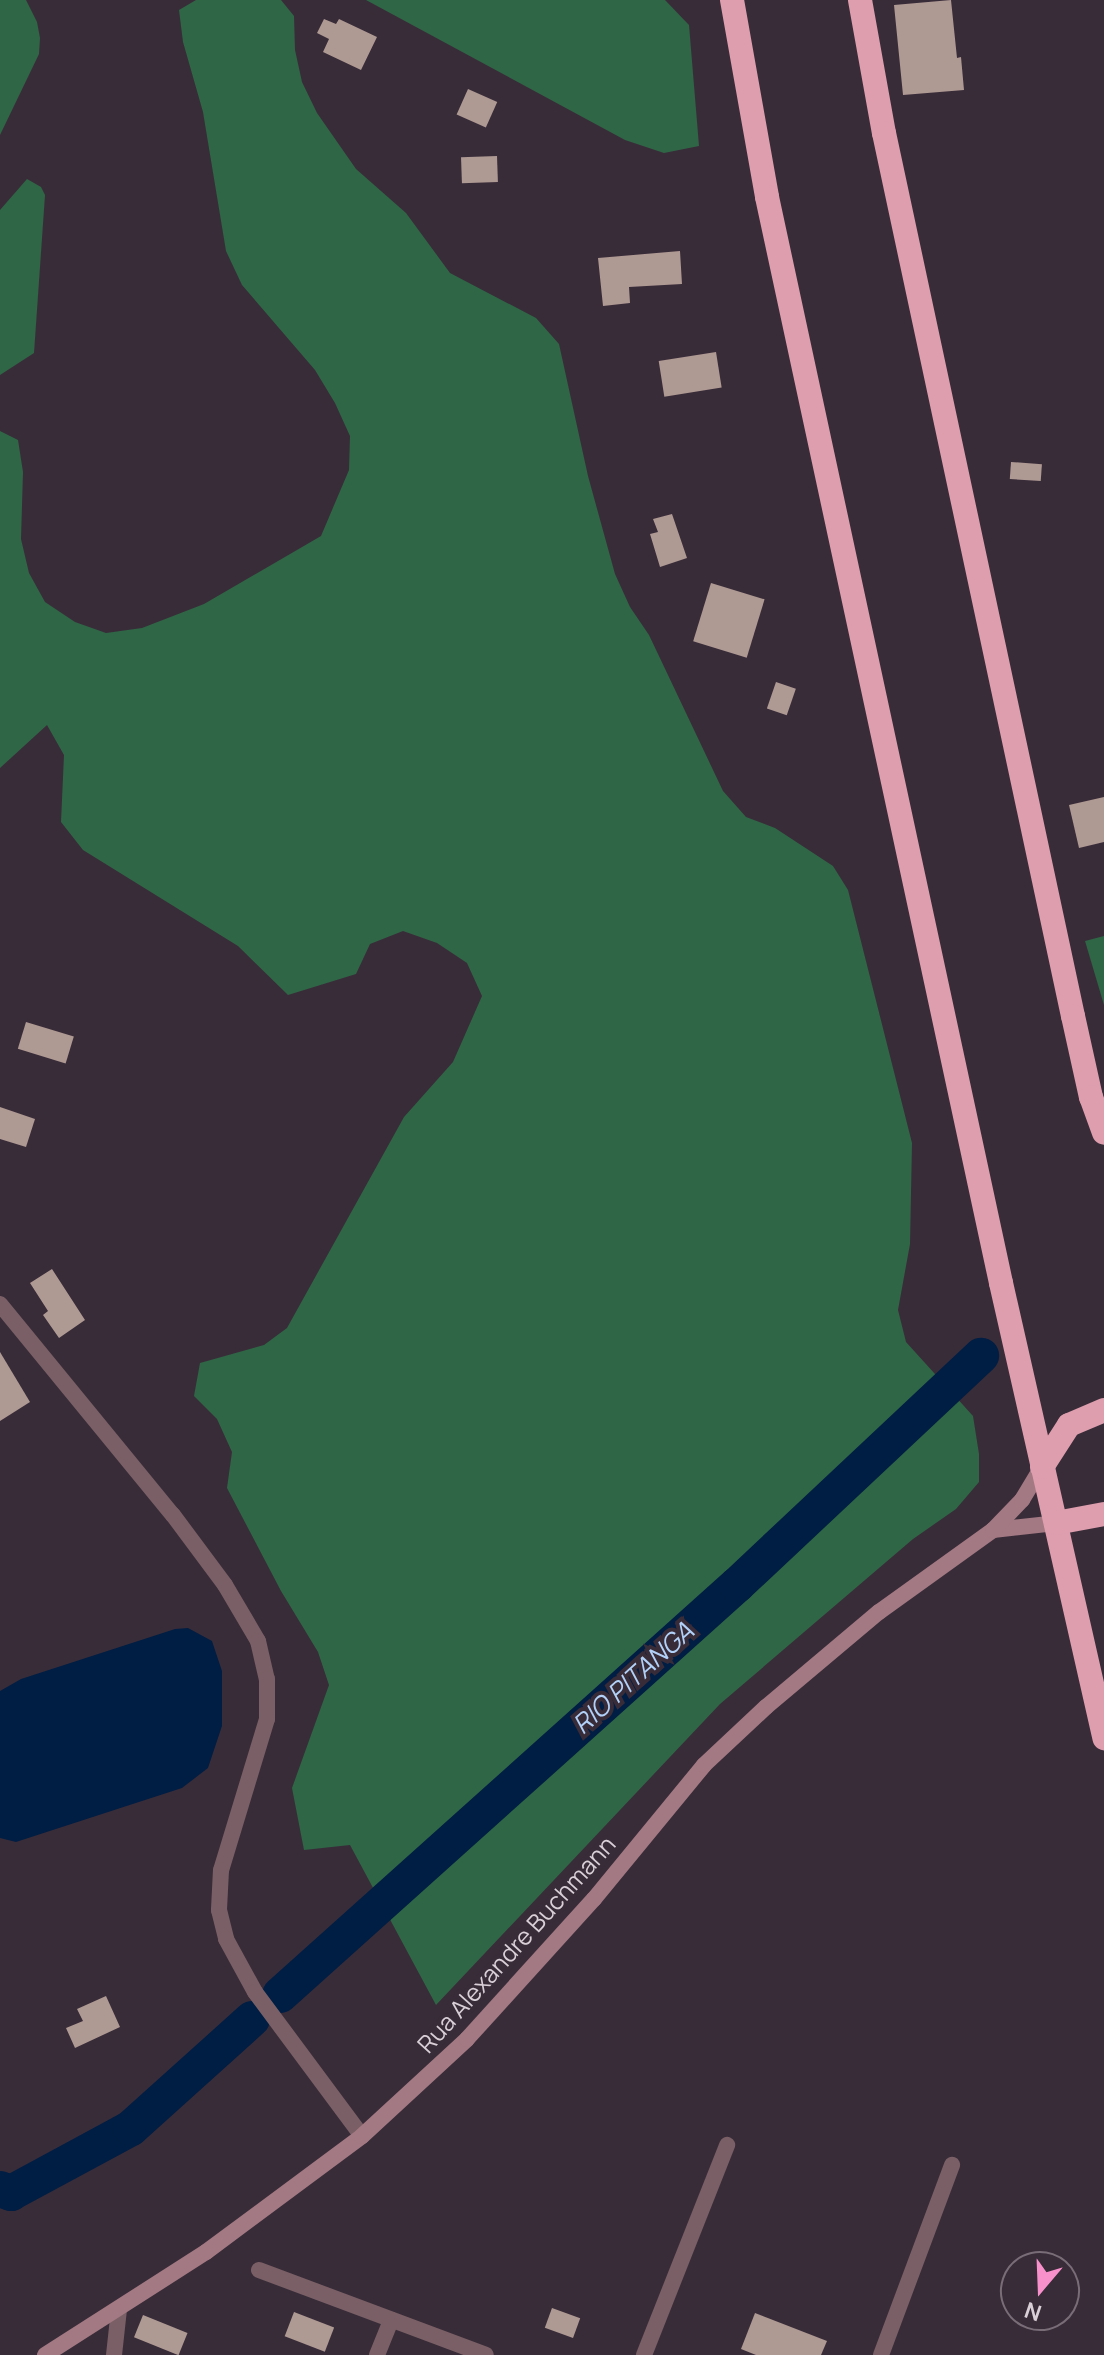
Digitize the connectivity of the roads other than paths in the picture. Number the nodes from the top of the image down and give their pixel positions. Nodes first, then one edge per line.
1 (732, 0) edge
2 (860, 0) edge
3 (1104, 1133) edge
4 (0, 1304) edge
5 (1104, 1410) edge
6 (1042, 1467) junction
7 (1104, 1514) edge
8 (1056, 1523) junction
9 (993, 1530) junction
10 (1104, 1738) edge
11 (362, 2136) junction
12 (727, 2145) dead end
13 (952, 2165) dead end
14 (259, 2270) dead end
15 (119, 2309) junction
16 (391, 2320) junction
17 (45, 2355) edge
18 (114, 2355) edge
19 (377, 2355) edge
20 (486, 2355) edge
21 (644, 2355) edge
22 (881, 2355) edge

1 - 6 highway
2 - 3 highway
4 - 11 street
5 - 6 highway
6 - 8 highway
6 - 9 main road, Rua Alexandre Buchmann
7 - 8 highway
8 - 9 main road, Rua Alexandre Buchmann
8 - 10 highway
9 - 11 main road, Rua Alexandre Buchmann
11 - 15 main road, Rua Alexandre Buchmann
12 - 21 street
13 - 22 street
14 - 16 street
15 - 17 main road, Rua Alexandre Buchmann
15 - 18 street
16 - 19 street
16 - 20 street

